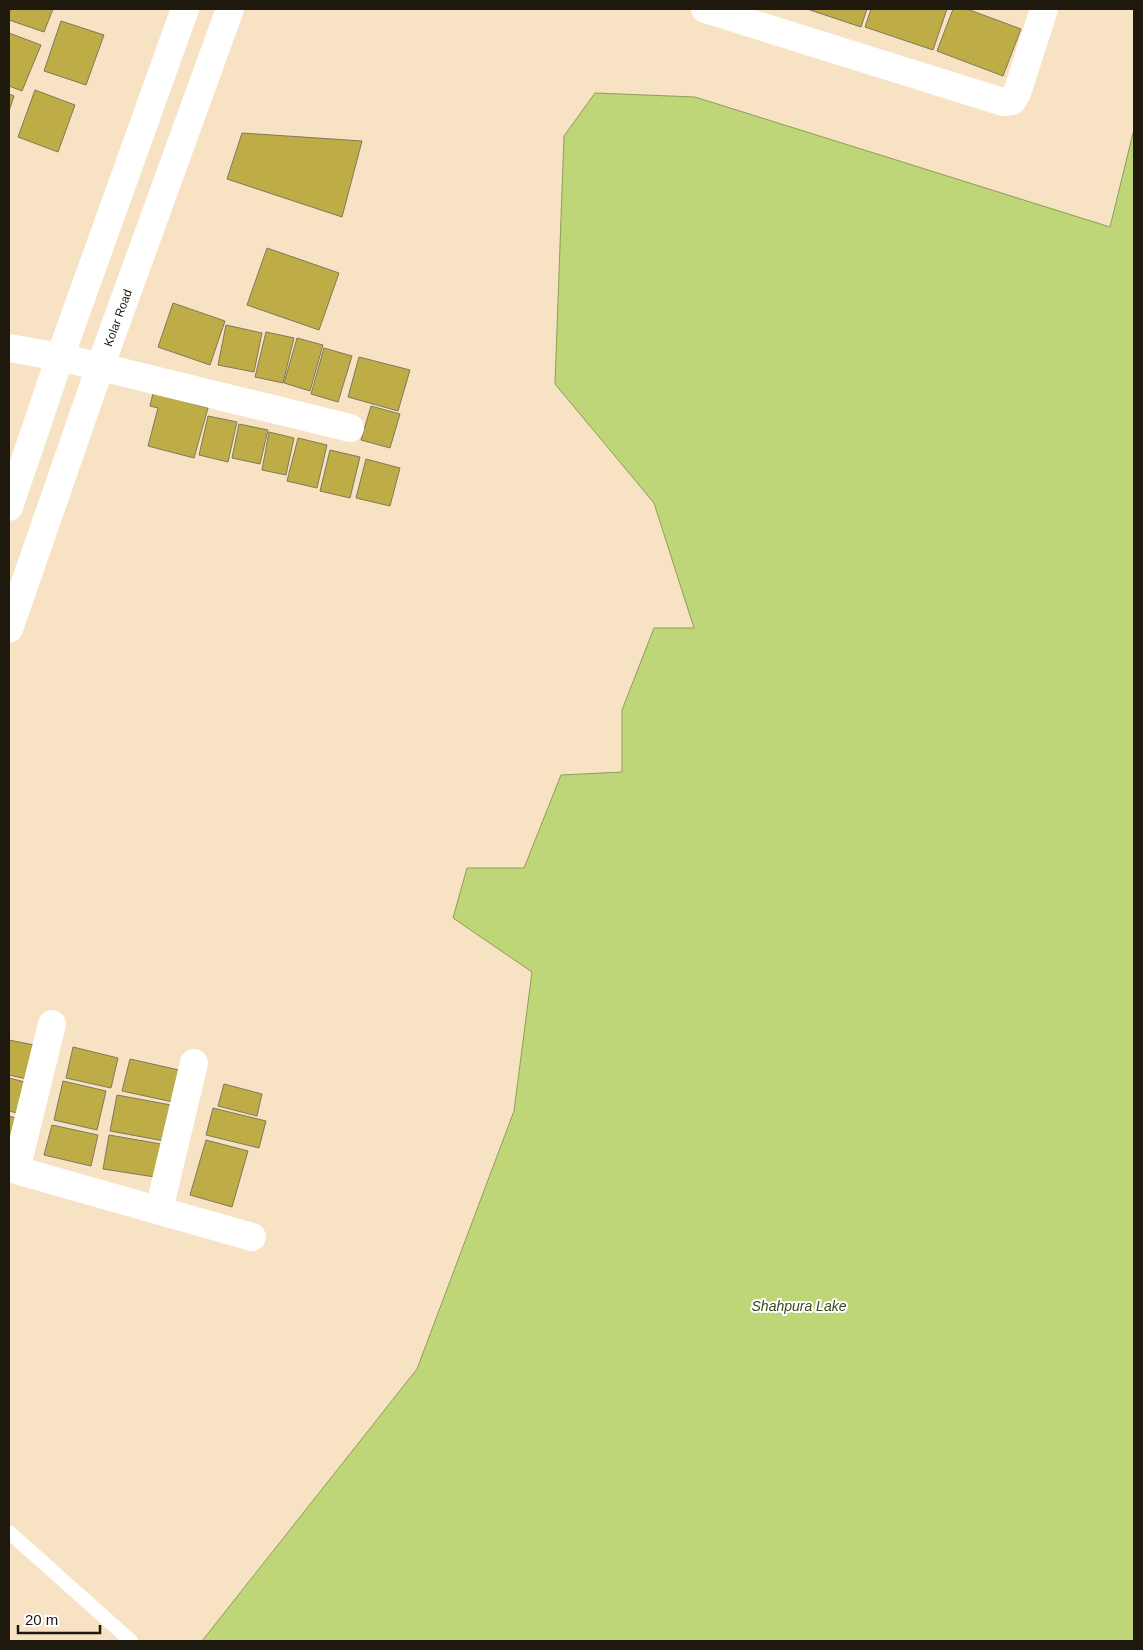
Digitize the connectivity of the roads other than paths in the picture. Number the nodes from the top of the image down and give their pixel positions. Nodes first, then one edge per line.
1 (185, 9) edge
2 (230, 9) edge
3 (704, 9) edge
4 (1044, 9) edge
5 (9, 348) edge
6 (60, 357) junction
7 (100, 368) junction
8 (350, 428) dead end
9 (9, 507) edge
10 (9, 629) edge
11 (52, 1024) dead end
12 (194, 1063) dead end
13 (12, 1169) edge
14 (159, 1210) junction
15 (252, 1237) dead end
16 (9, 1532) edge
17 (131, 1641) edge

1 - 6 street
2 - 7 street, Kolar Road
3 - 4 street
5 - 6 street
6 - 7 street
6 - 9 street
7 - 8 street
7 - 10 street, Kolar Road
11 - 13 street
12 - 14 street
13 - 14 street
14 - 15 street
16 - 17 lane

